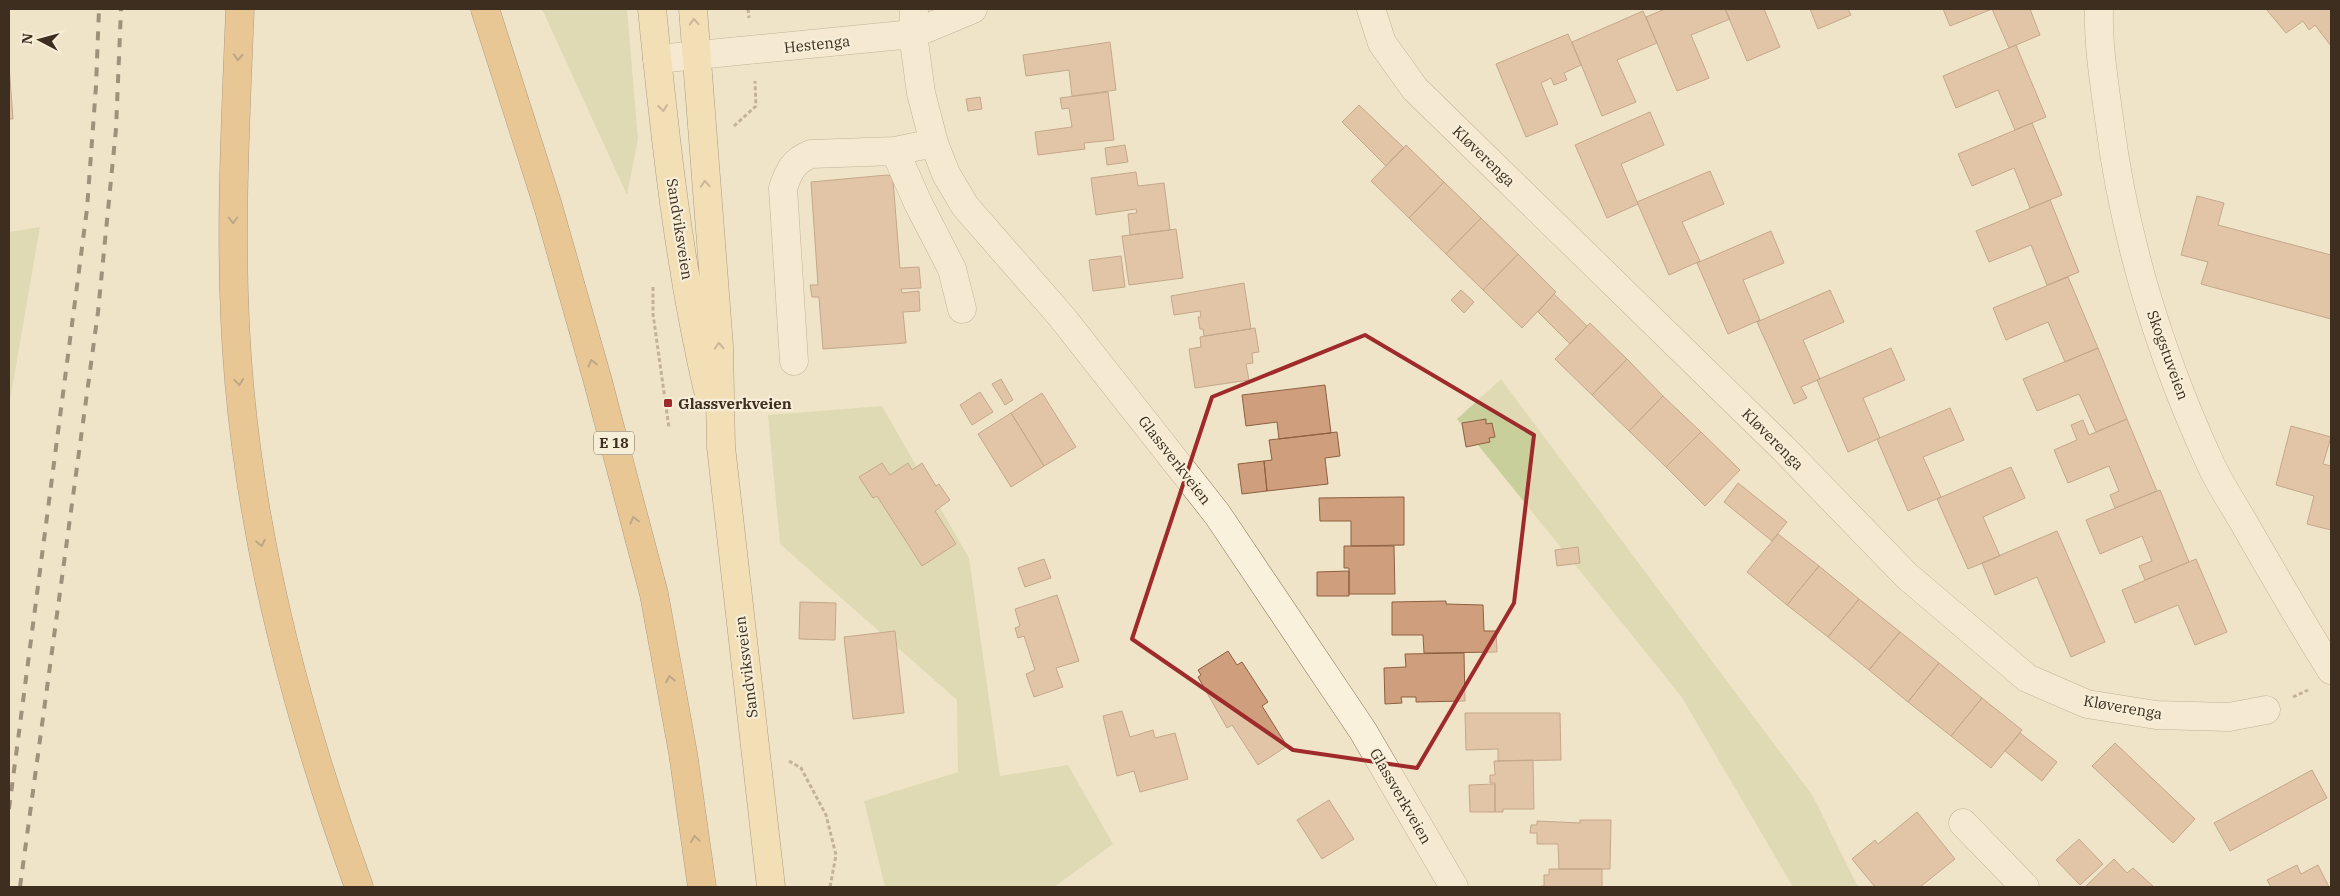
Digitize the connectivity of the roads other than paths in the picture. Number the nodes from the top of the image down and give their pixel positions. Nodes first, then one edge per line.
1 (240, 9) edge
2 (485, 9) edge
3 (503, 9) edge
4 (652, 9) edge
5 (693, 9) edge
6 (973, 9) edge
7 (1370, 9) edge
8 (2099, 9) edge
9 (913, 22) edge
10 (696, 56) junction
11 (657, 60) junction
12 (934, 143) junction
13 (895, 151) junction
14 (548, 206) junction
15 (962, 309) dead end
16 (794, 361) dead end
17 (721, 447) junction
18 (2323, 678) edge
19 (2266, 710) road end
20 (1963, 823) dead end
21 (359, 887) edge
22 (702, 887) edge
23 (771, 887) edge
24 (1454, 887) edge
25 (2024, 887) edge

1 -> 21 highway
2 - 14 highway, E 18
3 - 14 highway, E 18
4 - 11 main road, Sandviksveien
10 -> 5 main road, Sandviksveien
6 - 9 street, Hestenga
7 - 19 street, Kløverenga
8 - 18 street, Skogstuveien
9 - 10 street, Hestenga
9 - 12 street, Glassverkveien
10 - 11 street, Hestenga
17 -> 10 main road, Sandviksveien
11 -> 17 main road, Sandviksveien
12 - 13 street
12 - 24 street, Glassverkveien
13 - 15 street
13 - 16 street
22 -> 14 highway, E 18
17 - 23 main road, Sandviksveien
20 - 25 street

